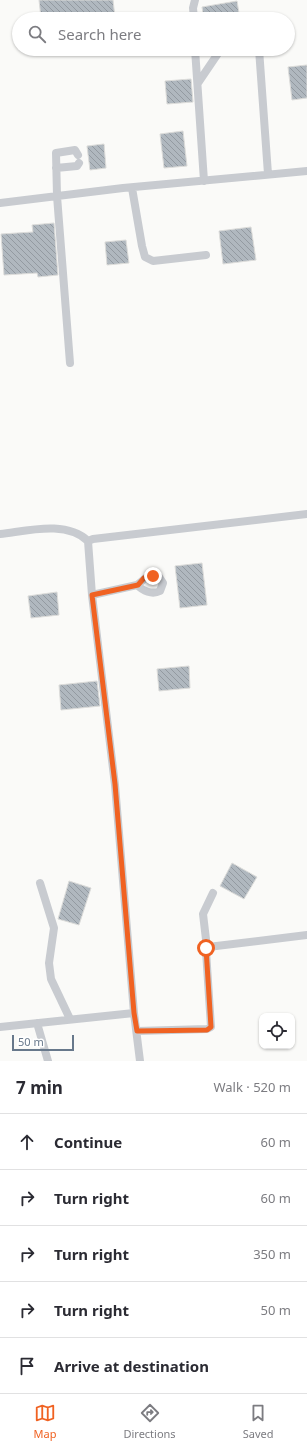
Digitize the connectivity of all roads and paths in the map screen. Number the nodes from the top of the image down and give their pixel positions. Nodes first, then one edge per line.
1 (195, 0) edge
2 (193, 12) edge
3 (196, 56) edge
4 (216, 56) edge
5 (260, 56) edge
6 (198, 83) junction
7 (56, 168) junction
8 (307, 171) edge
9 (268, 174) junction
10 (204, 180) junction
11 (132, 188) junction
12 (57, 196) junction
13 (0, 204) edge
14 (206, 255) dead end
15 (70, 363) dead end
16 (307, 514) edge
17 (0, 534) edge
18 (88, 541) junction
19 (138, 585) dead end
20 (92, 595) junction
21 (40, 883) dead end
22 (213, 893) dead end
23 (307, 935) edge
24 (207, 948) junction
25 (134, 1013) junction
26 (70, 1019) junction
27 (37, 1023) junction
28 (0, 1027) edge
29 (137, 1031) junction
30 (48, 1061) edge
31 (140, 1061) edge

1 - 2 street
3 - 6 street
4 - 6 street
5 - 9 street
6 - 10 street
7 - 7 street
7 - 12 street
8 - 9 street
9 - 10 street
10 - 11 street
11 - 12 street
11 - 14 street
12 - 13 street
12 - 15 street
16 - 18 street
17 - 18 street
18 - 20 street
19 - 20 street
20 - 25 street
21 - 26 street
22 - 24 street
23 - 24 street
24 - 29 street
25 - 26 street
25 - 29 street
26 - 27 street
27 - 28 street
27 - 30 street
29 - 31 street

